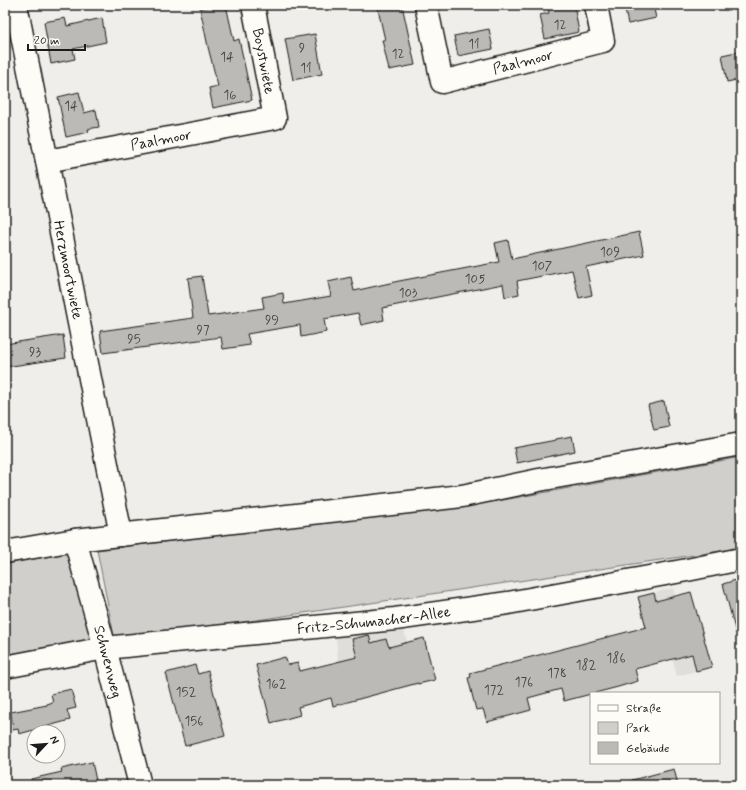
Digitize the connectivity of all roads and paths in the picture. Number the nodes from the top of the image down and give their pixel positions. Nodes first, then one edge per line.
1 (16, 5) edge
2 (253, 5) edge
3 (426, 5) edge
4 (596, 5) edge
5 (275, 118) joint
6 (47, 161) junction
7 (741, 444) edge
8 (121, 534) junction
9 (74, 540) junction
10 (5, 552) edge
11 (741, 559) edge
12 (105, 648) junction
13 (5, 667) edge
14 (140, 785) edge

1 - 6 street, Herzmoortwiete
2 - 5 street, Boystwiete
3 - 4 street, Paalmoor
5 - 6 street, Paalmoor
6 - 8 street, Herzmoortwiete
7 - 8 street
8 - 9 street
9 - 10 street
9 - 12 street, Schwenweg
11 - 12 street, Fritz-Schumacher-Allee
12 - 13 street, Fritz-Schumacher-Allee
12 - 14 street, Schwenweg

